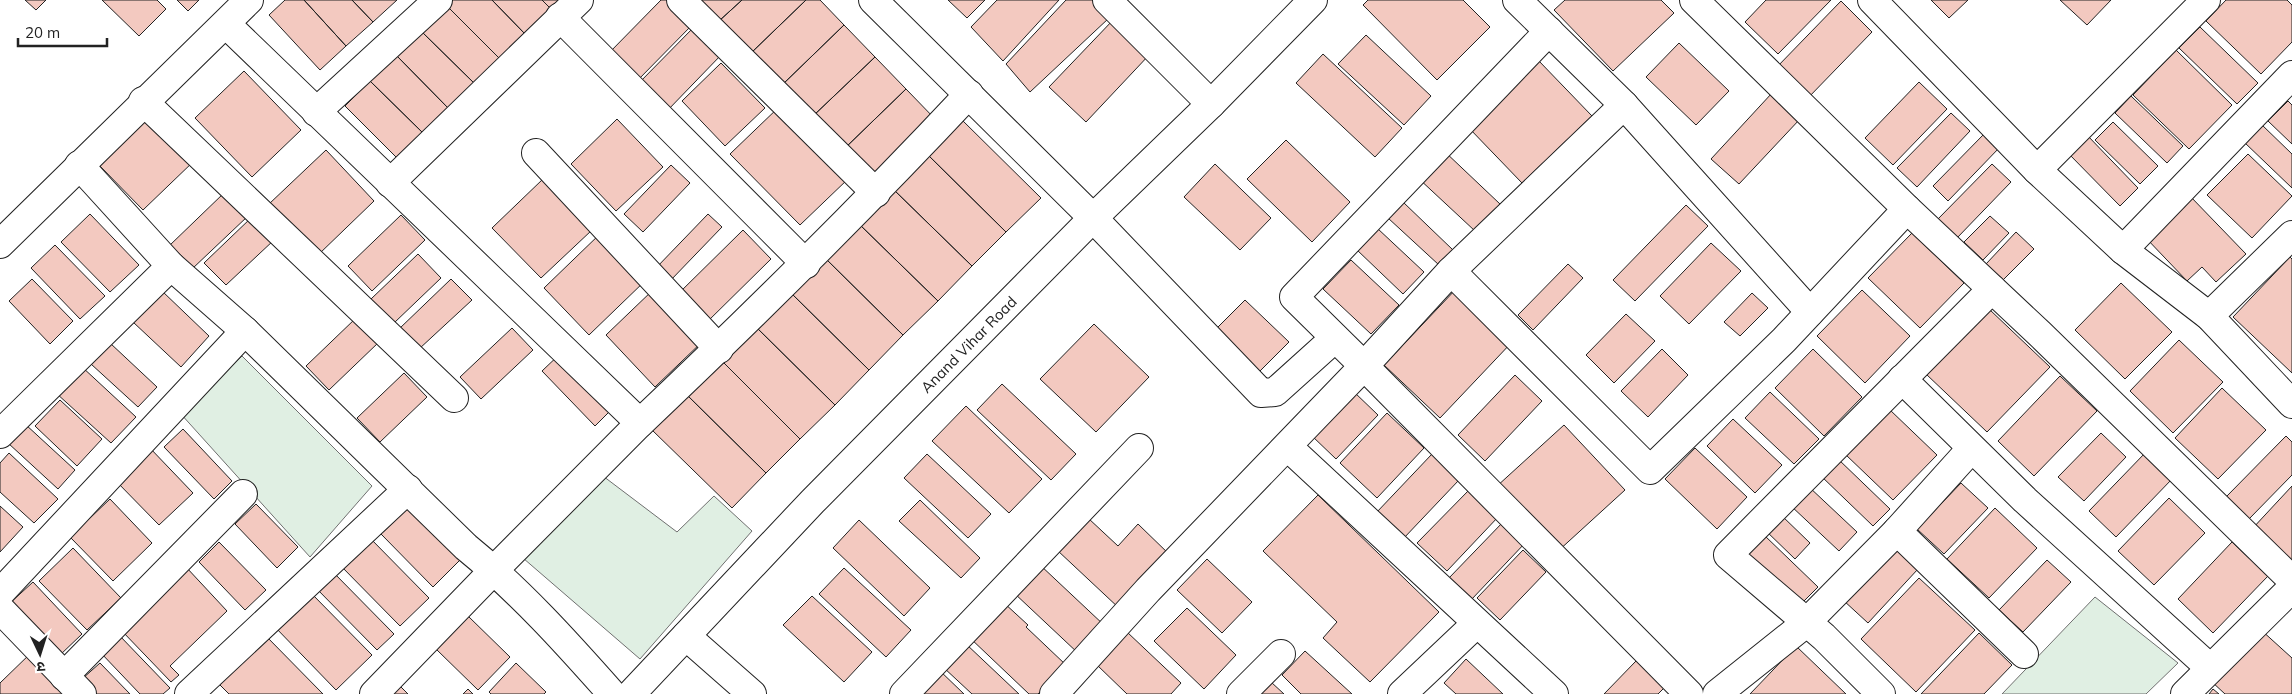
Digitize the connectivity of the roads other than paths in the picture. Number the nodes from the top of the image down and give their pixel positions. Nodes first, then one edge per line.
1 (249, 0) edge
2 (438, 0) edge
3 (681, 0) edge
4 (873, 0) edge
5 (1107, 0) edge
6 (1314, 0) edge
7 (1518, 0) edge
8 (1694, 0) edge
9 (1872, 0) edge
10 (2206, 0) edge
11 (570, 9) edge
12 (226, 24) junction
13 (1550, 31) junction
14 (2292, 75) edge
15 (969, 94) junction
16 (144, 101) junction
17 (1211, 104) junction
18 (1624, 105) junction
19 (316, 112) junction
20 (536, 153) dead end
21 (79, 165) junction
22 (2036, 170) junction
23 (390, 183) junction
24 (876, 193) junction
25 (1907, 209) junction
26 (1093, 218) junction
27 (2290, 241) edge
28 (0, 244) edge
29 (2123, 250) junction
30 (806, 264) junction
31 (171, 266) junction
32 (1451, 271) junction
33 (1992, 289) junction
34 (1810, 312) junction
35 (2209, 316) junction
36 (245, 331) junction
37 (1335, 338) junction
38 (719, 349) junction
39 (1364, 366) junction
40 (1902, 379) junction
41 (454, 398) dead end
42 (2292, 404) edge
43 (640, 423) junction
44 (0, 434) edge
45 (1288, 447) junction
46 (1139, 448) dead end
47 (1971, 449) junction
48 (408, 489) junction
49 (243, 494) dead end
50 (1897, 531) junction
51 (494, 570) junction
52 (2292, 580) edge
53 (2292, 588) edge
54 (0, 593) edge
55 (0, 609) edge
56 (1476, 624) junction
57 (1806, 624) junction
58 (686, 636) junction
59 (1280, 654) dead end
60 (2024, 654) dead end
61 (2210, 668) junction
62 (73, 685) edge
63 (188, 694) edge
64 (374, 694) edge
65 (612, 694) edge
66 (631, 694) edge
67 (752, 694) edge
68 (904, 694) edge
69 (1054, 694) edge
70 (1241, 694) edge
71 (1402, 694) edge
72 (1554, 694) edge
73 (1689, 694) edge
74 (1717, 694) edge
75 (1881, 694) edge
76 (2185, 694) edge

1 - 12 street
2 - 19 street
3 - 24 street
4 - 15 street
5 - 17 street
6 - 17 street, Anand Vihar Road
7 - 13 street
8 - 25 street
9 - 22 street
10 - 22 street
11 - 23 street
11 - 30 street
12 - 16 street
12 - 19 street
13 - 18 street
13 - 37 street
14 - 29 street
15 - 24 street
15 - 26 street
16 - 21 street
16 - 41 street
17 - 26 street, Anand Vihar Road
18 - 32 street
18 - 34 street
19 - 23 street
20 - 38 street
21 - 28 street
21 - 31 street
22 - 29 street
23 - 43 street
24 - 30 street
25 - 33 street
25 - 34 street
26 - 37 street
26 - 58 street, Anand Vihar Road
27 - 35 street
29 - 35 street
30 - 38 street
31 - 36 street
31 - 44 street
32 - 34 street
32 - 39 street
33 - 40 street
33 - 52 street
35 - 42 street
36 - 48 street
36 - 54 street
37 - 39 street
38 - 43 street
39 - 45 street
39 - 73 street
40 - 47 street
40 - 57 street
43 - 51 street
45 - 56 street
45 - 69 street
46 - 68 street
47 - 50 street
47 - 61 street
48 - 51 street
48 - 63 street
49 - 62 street
50 - 57 street
50 - 60 street
51 - 64 street
51 - 65 street
53 - 61 street
55 - 62 street
56 - 71 street
56 - 72 street
57 - 74 street
57 - 75 street
58 - 66 street, Anand Vihar Road
58 - 67 street
59 - 70 street
61 - 76 street

